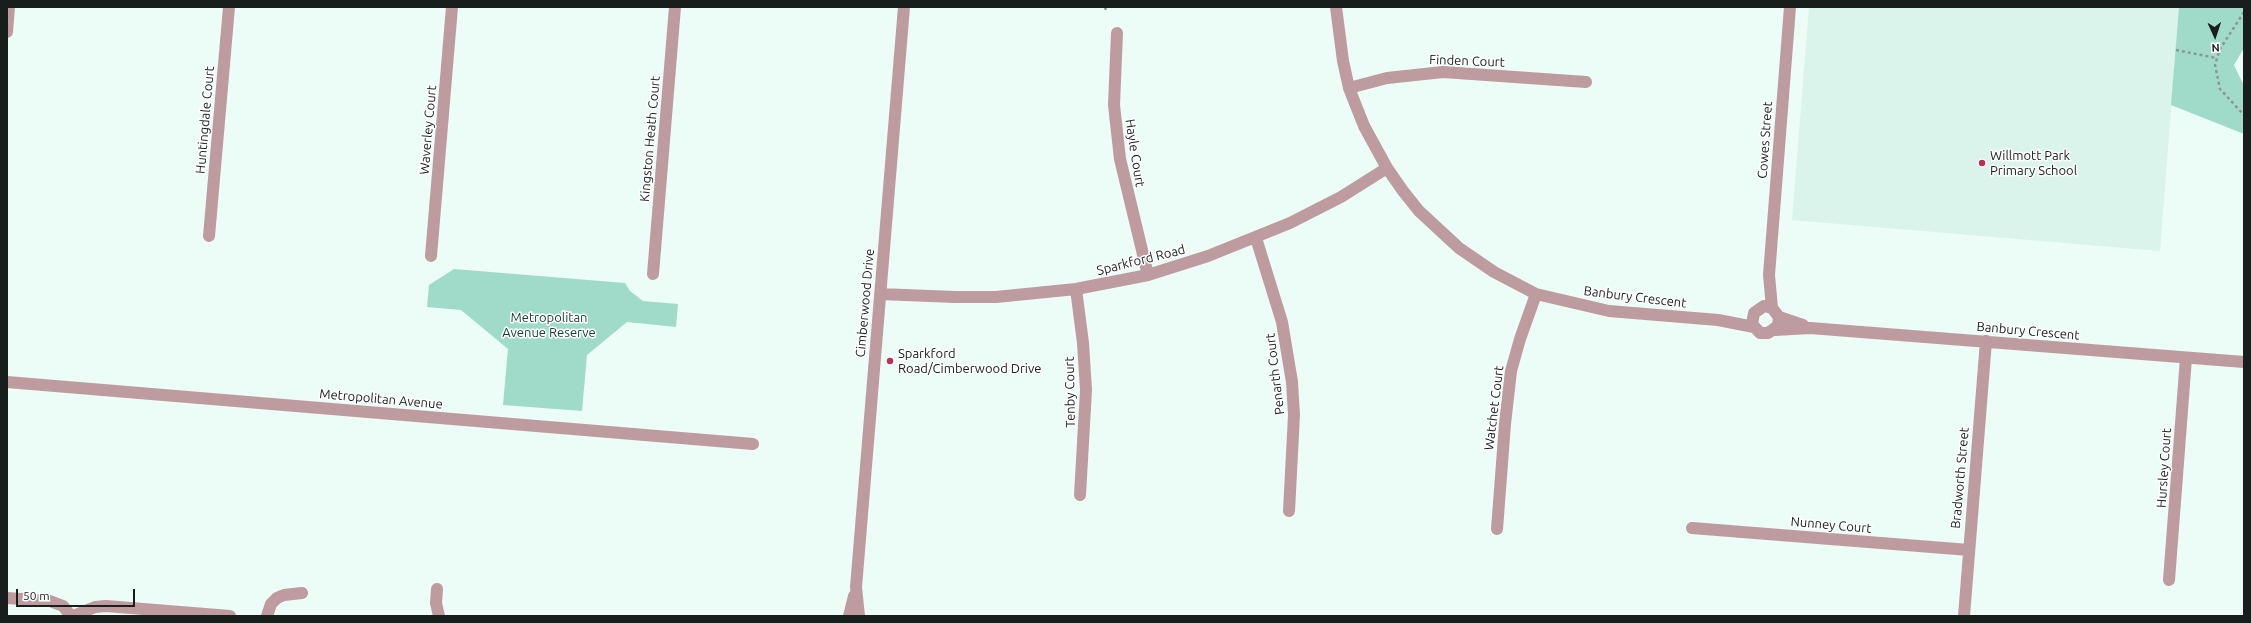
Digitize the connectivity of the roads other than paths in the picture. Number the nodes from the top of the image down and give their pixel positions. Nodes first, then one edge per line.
1 (9, 7) edge
2 (229, 7) edge
3 (452, 7) edge
4 (675, 7) edge
5 (899, 7) edge
6 (904, 7) edge
7 (1336, 7) edge
8 (1790, 7) edge
9 (902, 20) junction
10 (7, 32) edge
11 (1117, 33) dead end
12 (1586, 82) dead end
13 (1349, 88) junction
14 (1387, 168) junction
15 (209, 236) dead end
16 (1256, 238) junction
17 (431, 256) dead end
18 (653, 274) dead end
19 (1148, 275) junction
20 (1769, 275) junction
21 (1076, 289) junction
22 (880, 294) junction
23 (1536, 294) junction
24 (1776, 313) junction
25 (1755, 317) junction
26 (1810, 328) junction
27 (1775, 330) junction
28 (1986, 341) junction
29 (2186, 358) junction
30 (2244, 362) edge
31 (7, 382) edge
32 (753, 444) dead end
33 (1080, 495) dead end
34 (1289, 511) dead end
35 (1692, 528) dead end
36 (1497, 529) dead end
37 (1969, 550) junction
38 (2169, 580) dead end
39 (856, 587) junction
40 (437, 589) dead end
41 (302, 593) dead end
42 (7, 598) edge
43 (72, 616) edge
44 (230, 616) edge
45 (267, 616) edge
46 (439, 616) edge
47 (848, 616) edge
48 (859, 616) edge
49 (1964, 616) edge

1 - 10 street
2 - 15 street, Huntingdale Court
3 - 17 street, Waverley Court
4 - 18 street, Kingston Heath Court
5 - 9 street, Cimberwood Drive
6 - 9 street, Cimberwood Drive
7 - 13 street, Banbury Crescent
8 - 20 street, Cowes Street
9 - 22 street, Cimberwood Drive
11 - 19 street, Hayle Court
12 - 13 street, Finden Court
13 - 14 street, Banbury Crescent
14 - 16 street, Sparkford Road
14 - 23 street, Banbury Crescent
16 - 19 street, Sparkford Road
16 - 34 street, Penarth Court
19 - 21 street, Sparkford Road
20 - 24 street, Cowes Street
20 - 25 street, Cowes Street
21 - 22 street, Sparkford Road
21 - 33 street, Tenby Court
22 - 39 street, Cimberwood Drive
23 - 25 street, Banbury Crescent
23 - 36 street, Watchet Court
24 - 25 street, Banbury Crescent
24 - 26 street, Banbury Crescent
24 - 27 street
25 - 27 street, Banbury Crescent
26 - 27 street, Banbury Crescent
26 - 28 street, Banbury Crescent
28 - 29 street, Banbury Crescent
28 - 37 street, Bradworth Street
29 - 30 street, Banbury Crescent
29 - 38 street, Hursley Court
31 - 32 street, Metropolitan Avenue
35 - 37 street, Nunney Court
37 - 49 street, Bradworth Street
39 - 47 street, Cimberwood Drive
39 - 48 street, Cimberwood Drive
40 - 46 street
41 - 45 street
42 - 43 street
43 - 44 street

